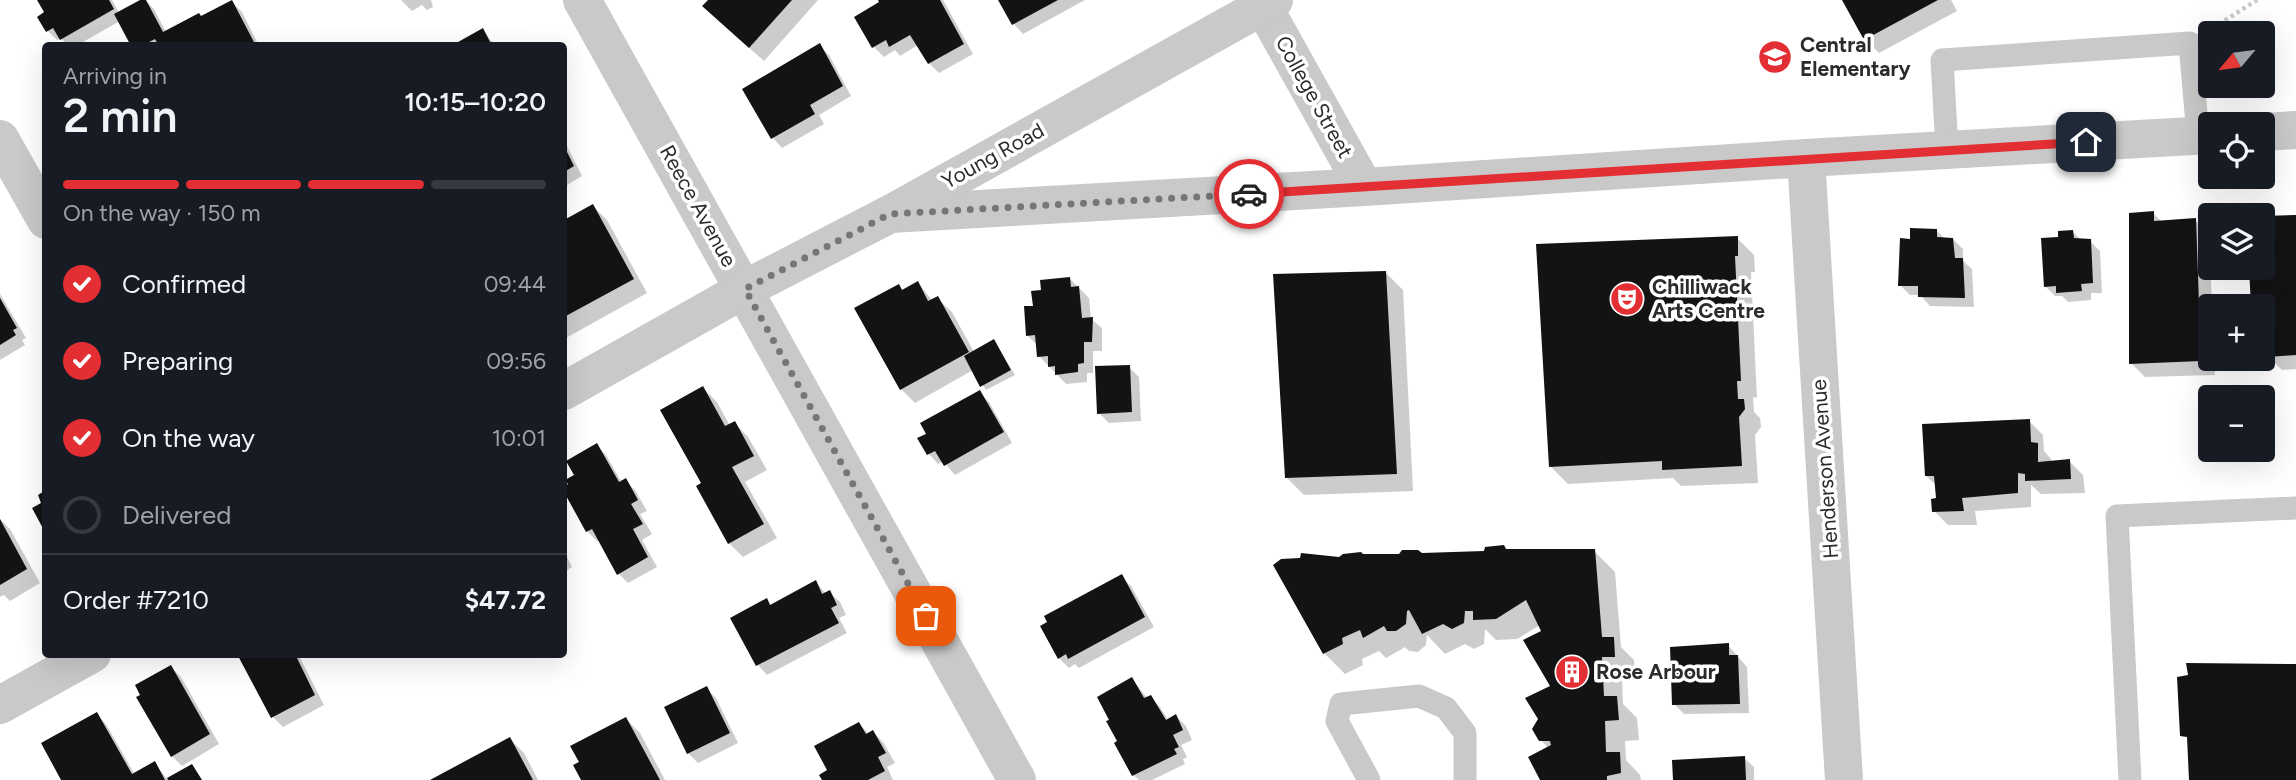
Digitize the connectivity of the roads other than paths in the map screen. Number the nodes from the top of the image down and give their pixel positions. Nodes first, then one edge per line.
1 (582, 0) edge
2 (1269, 3) edge
3 (2200, 112) edge
4 (2296, 130) edge
5 (2275, 131) edge
6 (2198, 135) edge
7 (0, 139) edge
8 (1947, 150) junction
9 (1806, 158) junction
10 (1364, 187) junction
11 (42, 213) edge
12 (890, 214) junction
13 (745, 289) junction
14 (567, 389) edge
15 (2296, 508) edge
16 (85, 658) edge
17 (0, 705) edge
18 (1017, 780) edge
19 (1369, 780) edge
20 (1465, 780) edge
21 (1844, 780) edge
22 (2130, 780) edge

1 - 13 street, Reece Avenue
2 - 10 street, College Street
2 - 12 street, Young Road
3 - 8 lane
4 - 5 street
6 - 8 street, College Street
7 - 11 street
8 - 9 street, College Street
9 - 10 street, College Street
9 - 21 street, Henderson Avenue
10 - 12 street, College Street
12 - 13 street, Young Road
13 - 14 street, Young Road
13 - 18 street, Reece Avenue
15 - 22 lane
16 - 17 street
19 - 20 lane

